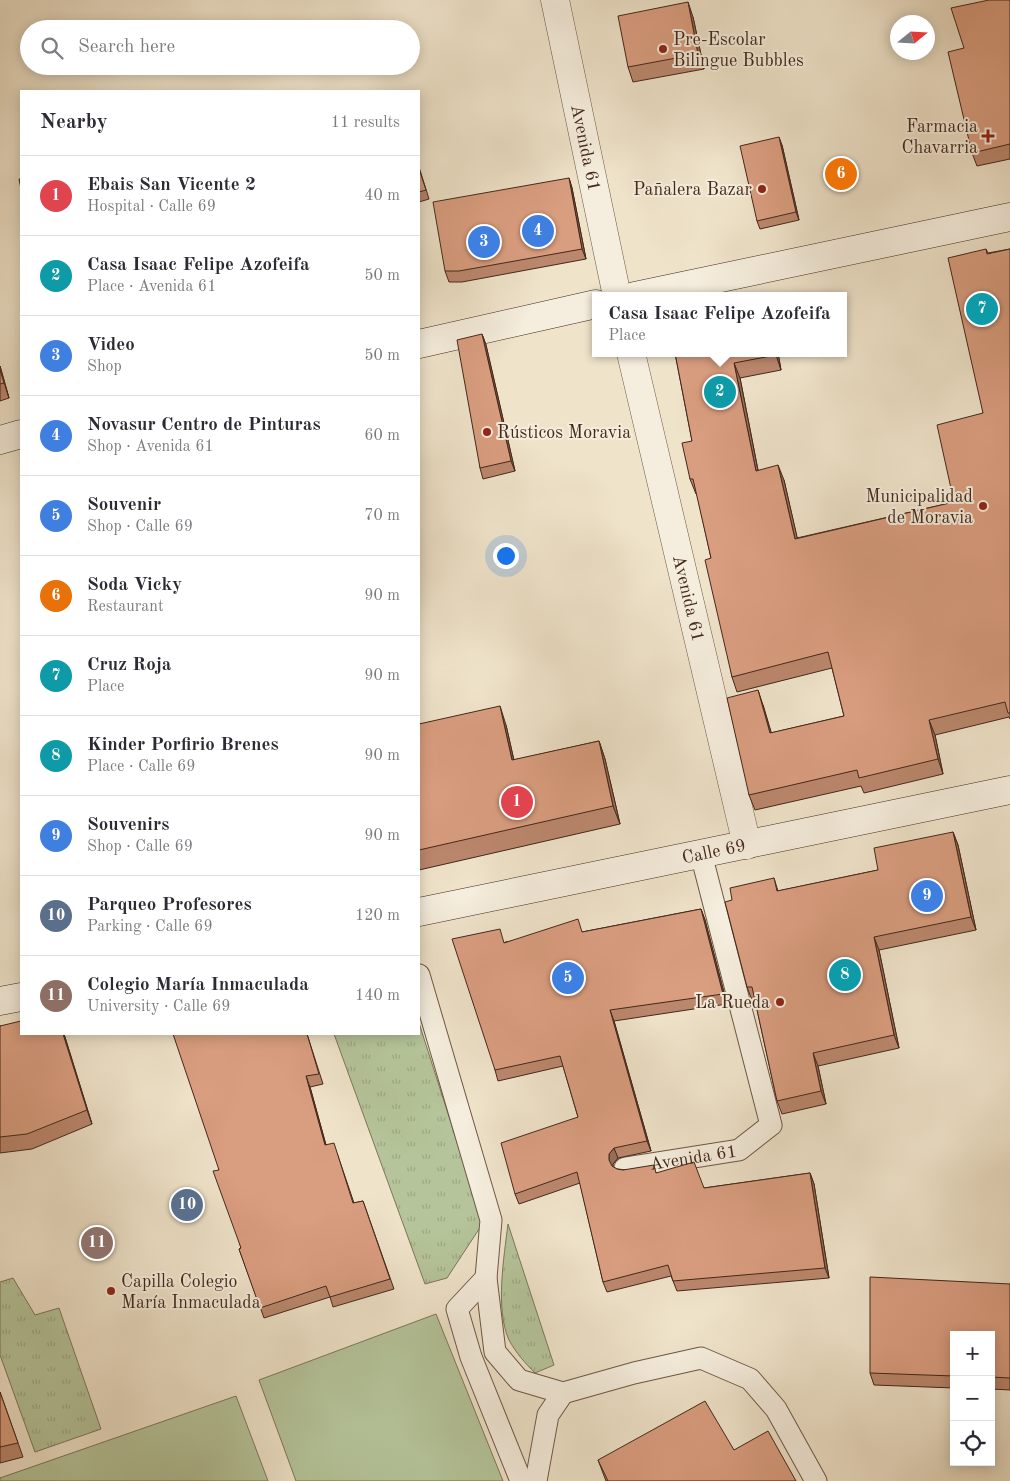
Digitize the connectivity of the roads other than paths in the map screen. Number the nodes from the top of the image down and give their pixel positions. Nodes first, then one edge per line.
1 (554, 0) edge
2 (1010, 217) edge
3 (616, 292) edge
4 (654, 292) edge
5 (592, 305) edge
6 (420, 344) edge
7 (632, 357) edge
8 (20, 434) edge
9 (0, 440) edge
10 (1010, 790) edge
11 (746, 845) junction
12 (701, 854) junction
13 (420, 912) edge
14 (420, 978) edge
15 (20, 997) edge
16 (0, 1001) edge
17 (625, 1168) edge
18 (486, 1278) junction
19 (563, 1393) junction
20 (520, 1481) edge
21 (536, 1481) edge
22 (816, 1481) edge

1 - 3 main road, Avenida 61
2 - 4 main road
5 - 6 main road
7 - 11 main road, Avenida 61
8 - 9 main road
10 - 11 main road, Calle 69
11 - 12 main road, Calle 69
12 - 13 main road, Calle 69
12 - 17 lane, Avenida 61
14 - 18 lane
15 - 16 main road
18 - 19 lane
18 - 20 lane
19 - 21 lane
19 - 22 lane

